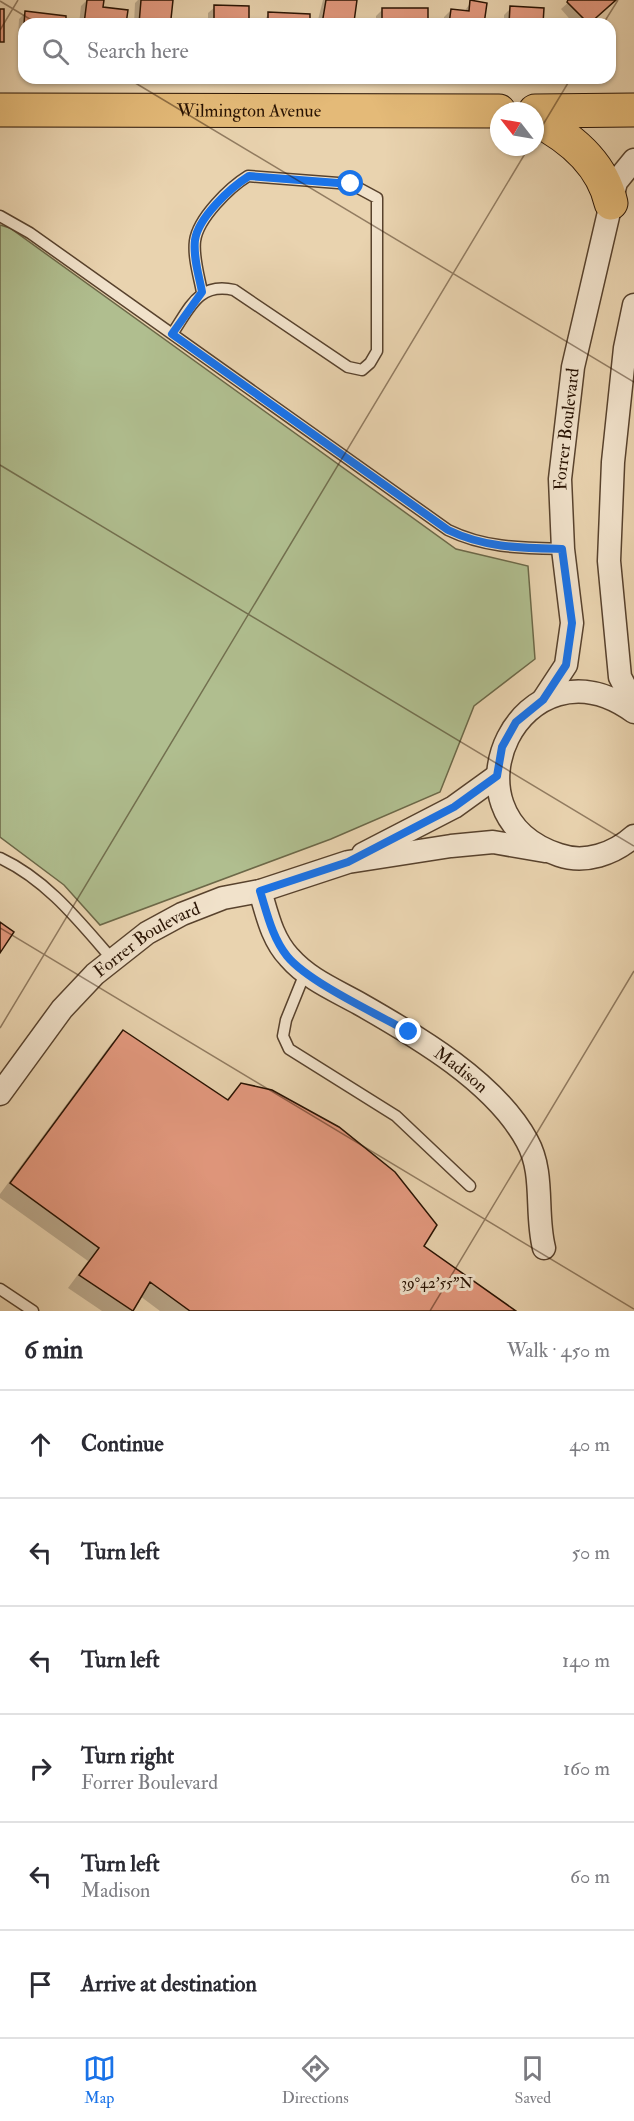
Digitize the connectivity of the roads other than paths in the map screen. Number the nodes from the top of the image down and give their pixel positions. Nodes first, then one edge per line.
1 (634, 110) edge
2 (0, 111) edge
3 (490, 111) edge
4 (544, 111) edge
5 (544, 124) edge
6 (634, 160) edge
7 (611, 203) junction
8 (0, 216) edge
9 (202, 292) junction
10 (634, 305) edge
11 (172, 334) junction
12 (562, 549) junction
13 (543, 700) junction
14 (634, 704) edge
15 (634, 712) edge
16 (497, 776) junction
17 (630, 845) edge
18 (545, 851) junction
19 (0, 858) edge
20 (348, 862) junction
21 (260, 891) junction
22 (112, 959) junction
23 (305, 973) junction
24 (0, 1094) edge
25 (470, 1186) dead end
26 (544, 1248) dead end
27 (0, 1289) edge
28 (33, 1311) edge

1 - 4 main road
2 - 3 main road, Wilmington Avenue
5 - 7 main road
6 - 7 street, Forrer Boulevard
7 - 12 street, Forrer Boulevard
8 - 11 lane
9 - 9 lane
9 - 11 lane
10 - 14 street
11 - 12 lane
12 - 13 street, Forrer Boulevard
13 - 15 street, Forrer Boulevard
13 - 16 street, Forrer Boulevard
16 - 18 street, Forrer Boulevard
16 - 20 street, Forrer Boulevard
17 - 18 street, Forrer Boulevard
18 - 20 street, Forrer Boulevard
19 - 22 lane
20 - 21 street, Forrer Boulevard
21 - 22 street, Forrer Boulevard
21 - 23 street, Madison
22 - 24 street, Forrer Boulevard
23 - 25 lane
23 - 26 street, Madison
27 - 28 lane

